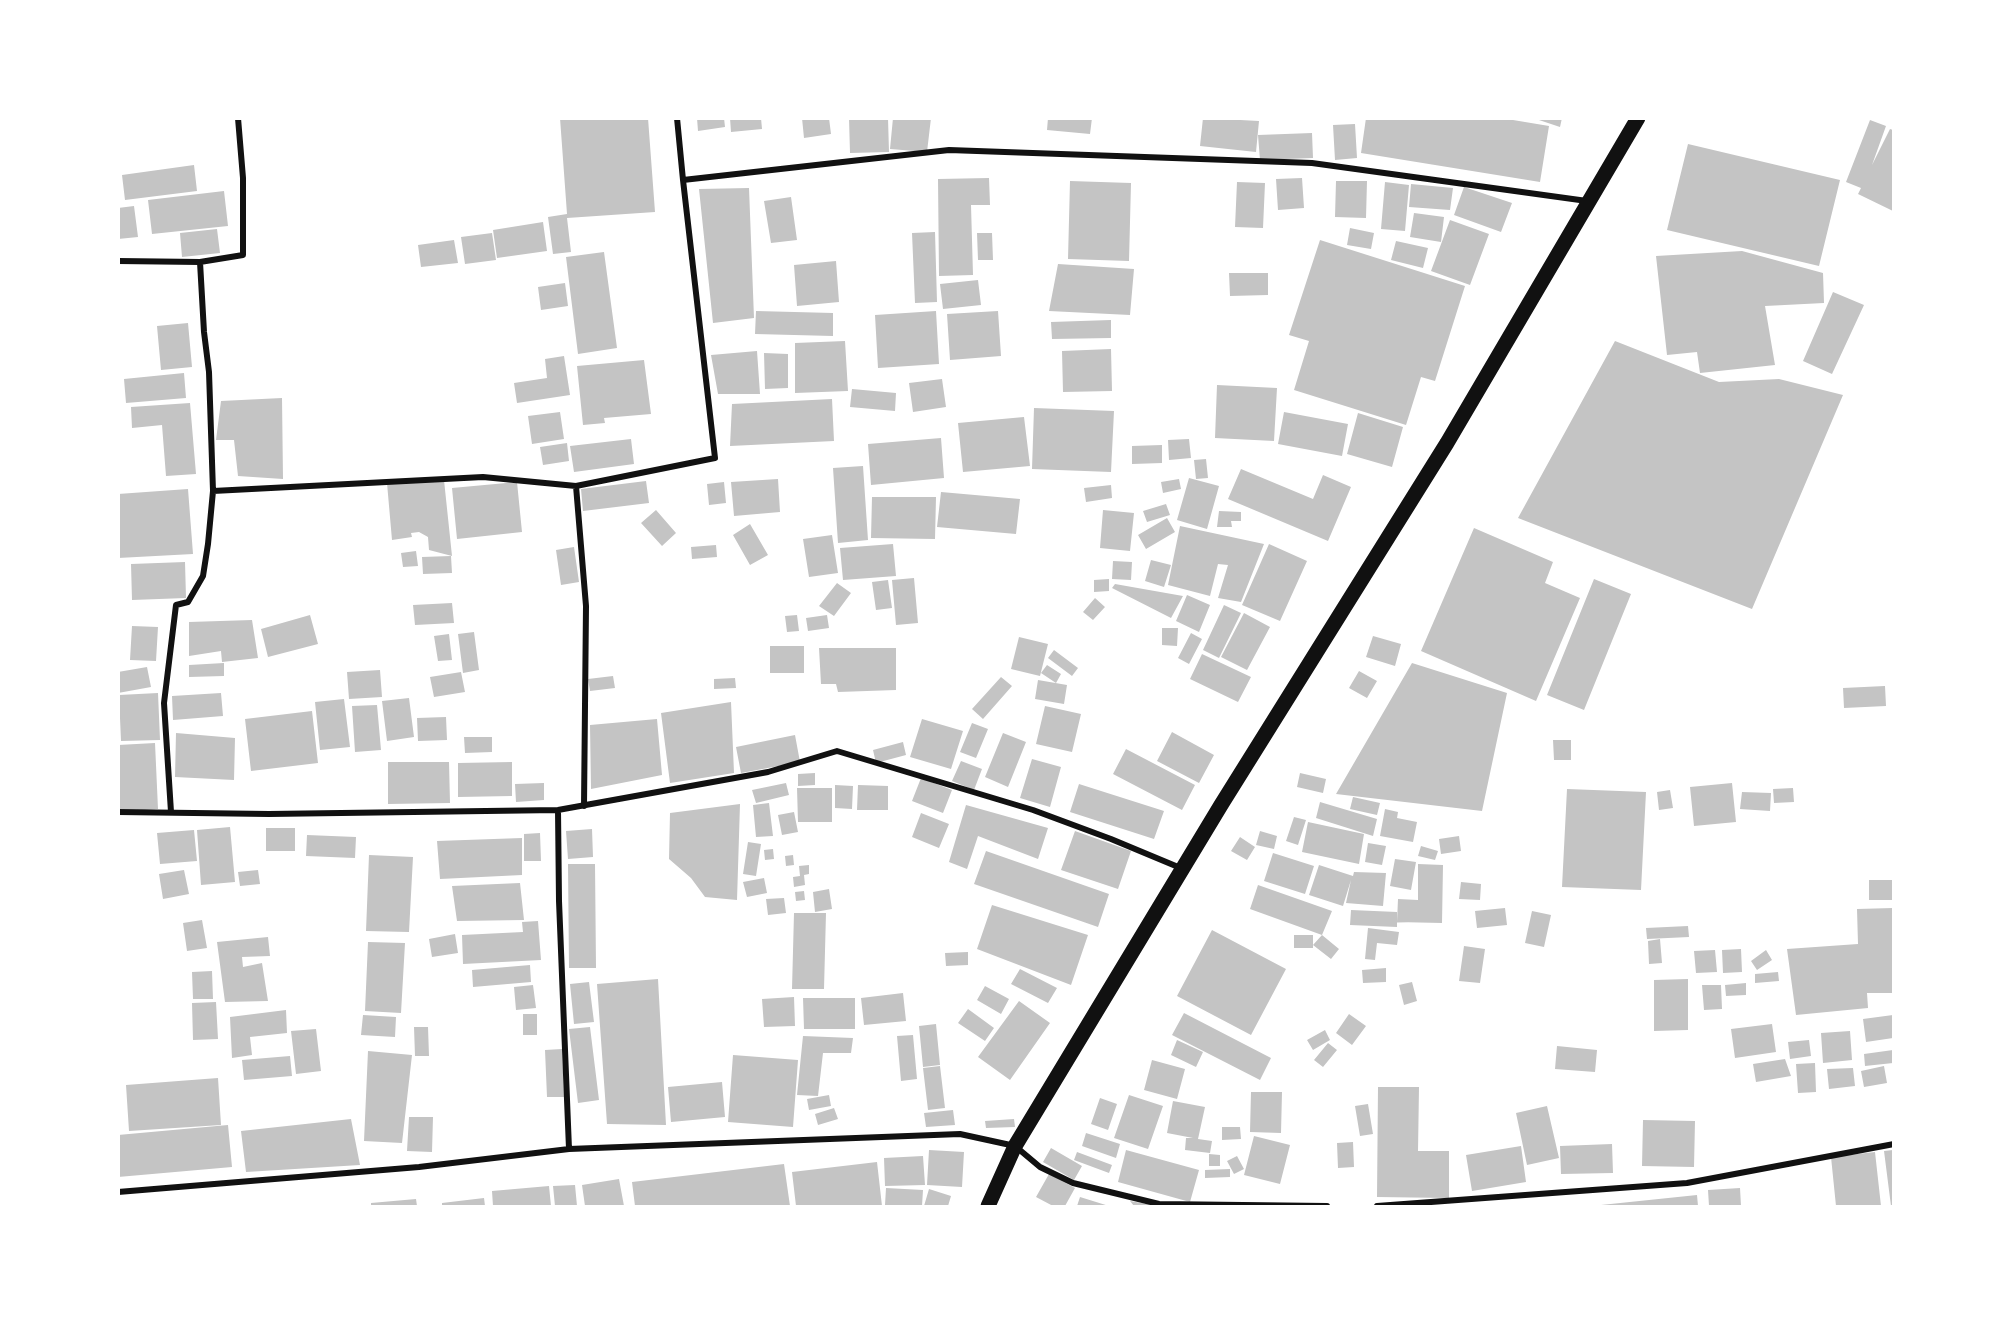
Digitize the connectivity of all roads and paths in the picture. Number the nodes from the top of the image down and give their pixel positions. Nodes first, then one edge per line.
1 (238, 118) edge
2 (677, 118) edge
3 (1638, 118) edge
4 (683, 180) junction
5 (1591, 201) junction
6 (118, 261) edge
7 (200, 262) junction
8 (576, 486) junction
9 (213, 491) junction
10 (584, 806) junction
11 (558, 810) junction
12 (118, 812) edge
13 (171, 812) junction
14 (1184, 869) junction
15 (1893, 1144) edge
16 (1015, 1146) junction
17 (569, 1149) junction
18 (118, 1192) edge
19 (988, 1206) edge
20 (1327, 1206) edge
21 (1377, 1206) edge

1 - 7 street
2 - 4 street
3 - 5 main road
4 - 5 street
4 - 8 street
5 - 14 main road
6 - 7 street
7 - 9 street
8 - 9 street
8 - 10 street
9 - 13 street
10 - 11 street
10 - 14 street
11 - 13 street
11 - 17 street
12 - 13 street
14 - 16 main road
15 - 21 street
16 - 17 street
16 - 19 main road
16 - 20 street
17 - 18 street

